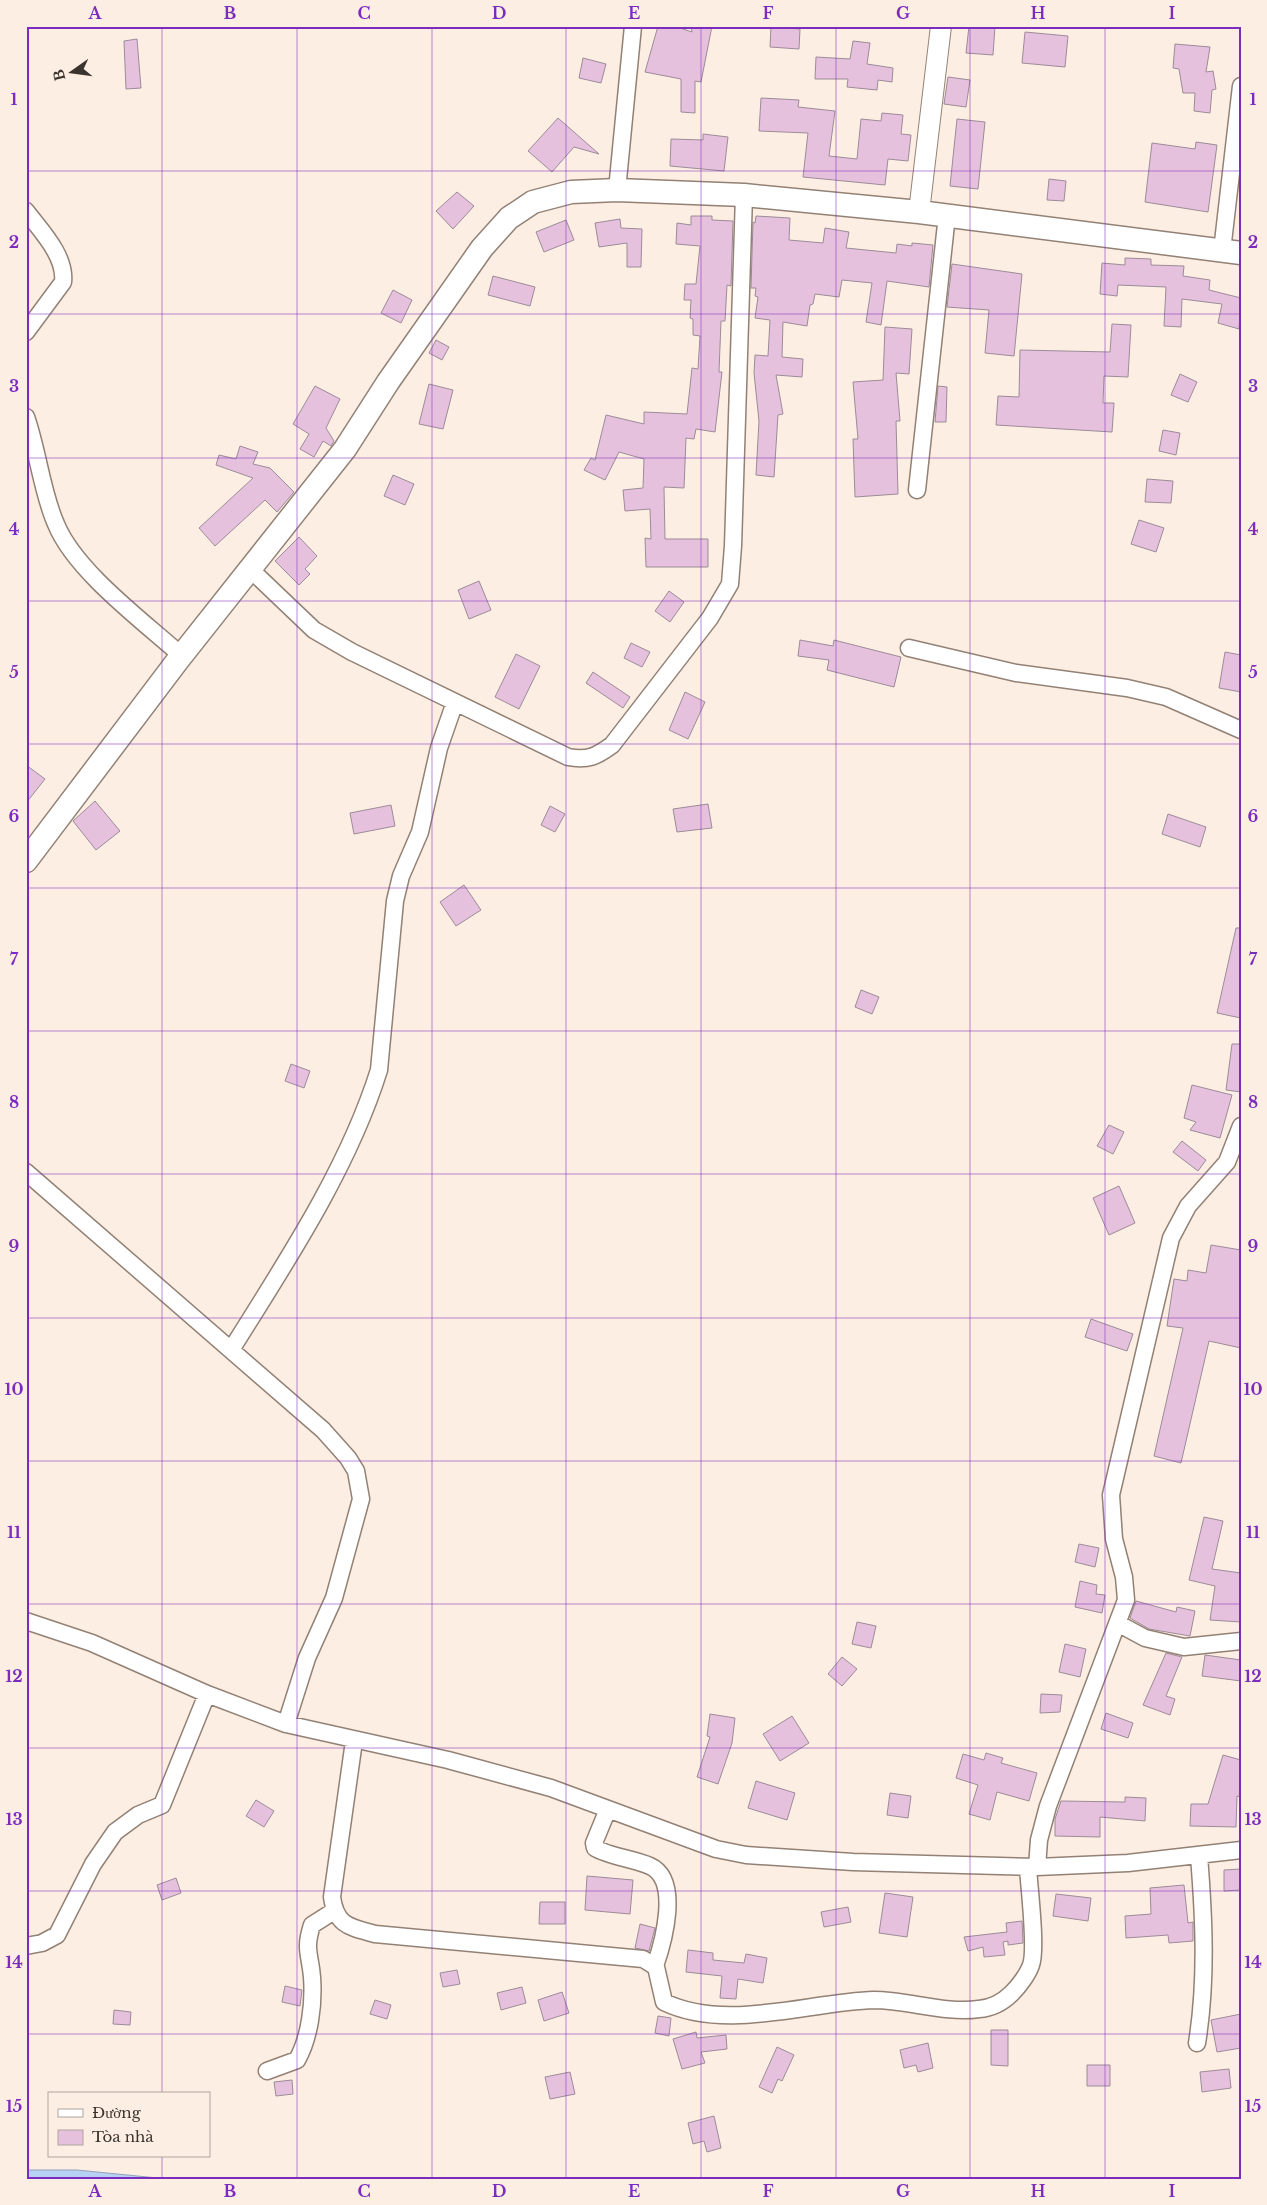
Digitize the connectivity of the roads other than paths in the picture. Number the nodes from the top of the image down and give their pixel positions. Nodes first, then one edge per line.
1 (633, 26) edge
2 (940, 26) edge
3 (1241, 86) edge
4 (617, 190) junction
5 (744, 195) junction
6 (26, 211) edge
7 (919, 212) junction
8 (947, 215) junction
9 (1231, 252) edge
10 (26, 332) edge
11 (26, 417) edge
12 (917, 490) dead end
13 (250, 569) junction
14 (910, 648) dead end
15 (182, 656) junction
16 (455, 702) junction
17 (1241, 730) edge
18 (26, 861) edge
19 (1241, 1126) edge
20 (26, 1172) edge
21 (231, 1350) junction
22 (26, 1621) edge
23 (1119, 1624) junction
24 (1241, 1640) edge
25 (207, 1694) junction
26 (286, 1724) junction
27 (354, 1741) junction
28 (608, 1809) junction
29 (1241, 1850) edge
30 (1199, 1856) junction
31 (1033, 1867) junction
32 (334, 1912) junction
33 (26, 1946) edge
34 (655, 1966) junction
35 (1197, 2043) dead end
36 (266, 2071) dead end

1 - 4 street
2 - 7 street
3 - 9 street
4 - 5 main road
4 - 13 main road
5 - 7 main road
5 - 16 street
6 - 10 street
7 - 8 main road
8 - 9 main road
8 - 12 street
11 - 15 street
13 - 15 main road
13 - 16 street
14 - 17 street
15 - 18 main road
16 - 21 street
19 - 23 street
20 - 21 street
21 - 26 street
22 - 25 street
23 - 24 street
23 - 31 street
25 - 26 street
25 - 33 street
26 - 27 street
27 - 28 street
27 - 32 street
28 - 31 street
28 - 34 street
29 - 30 street
30 - 31 street
30 - 35 street
31 - 34 street
32 - 34 street
32 - 36 street

